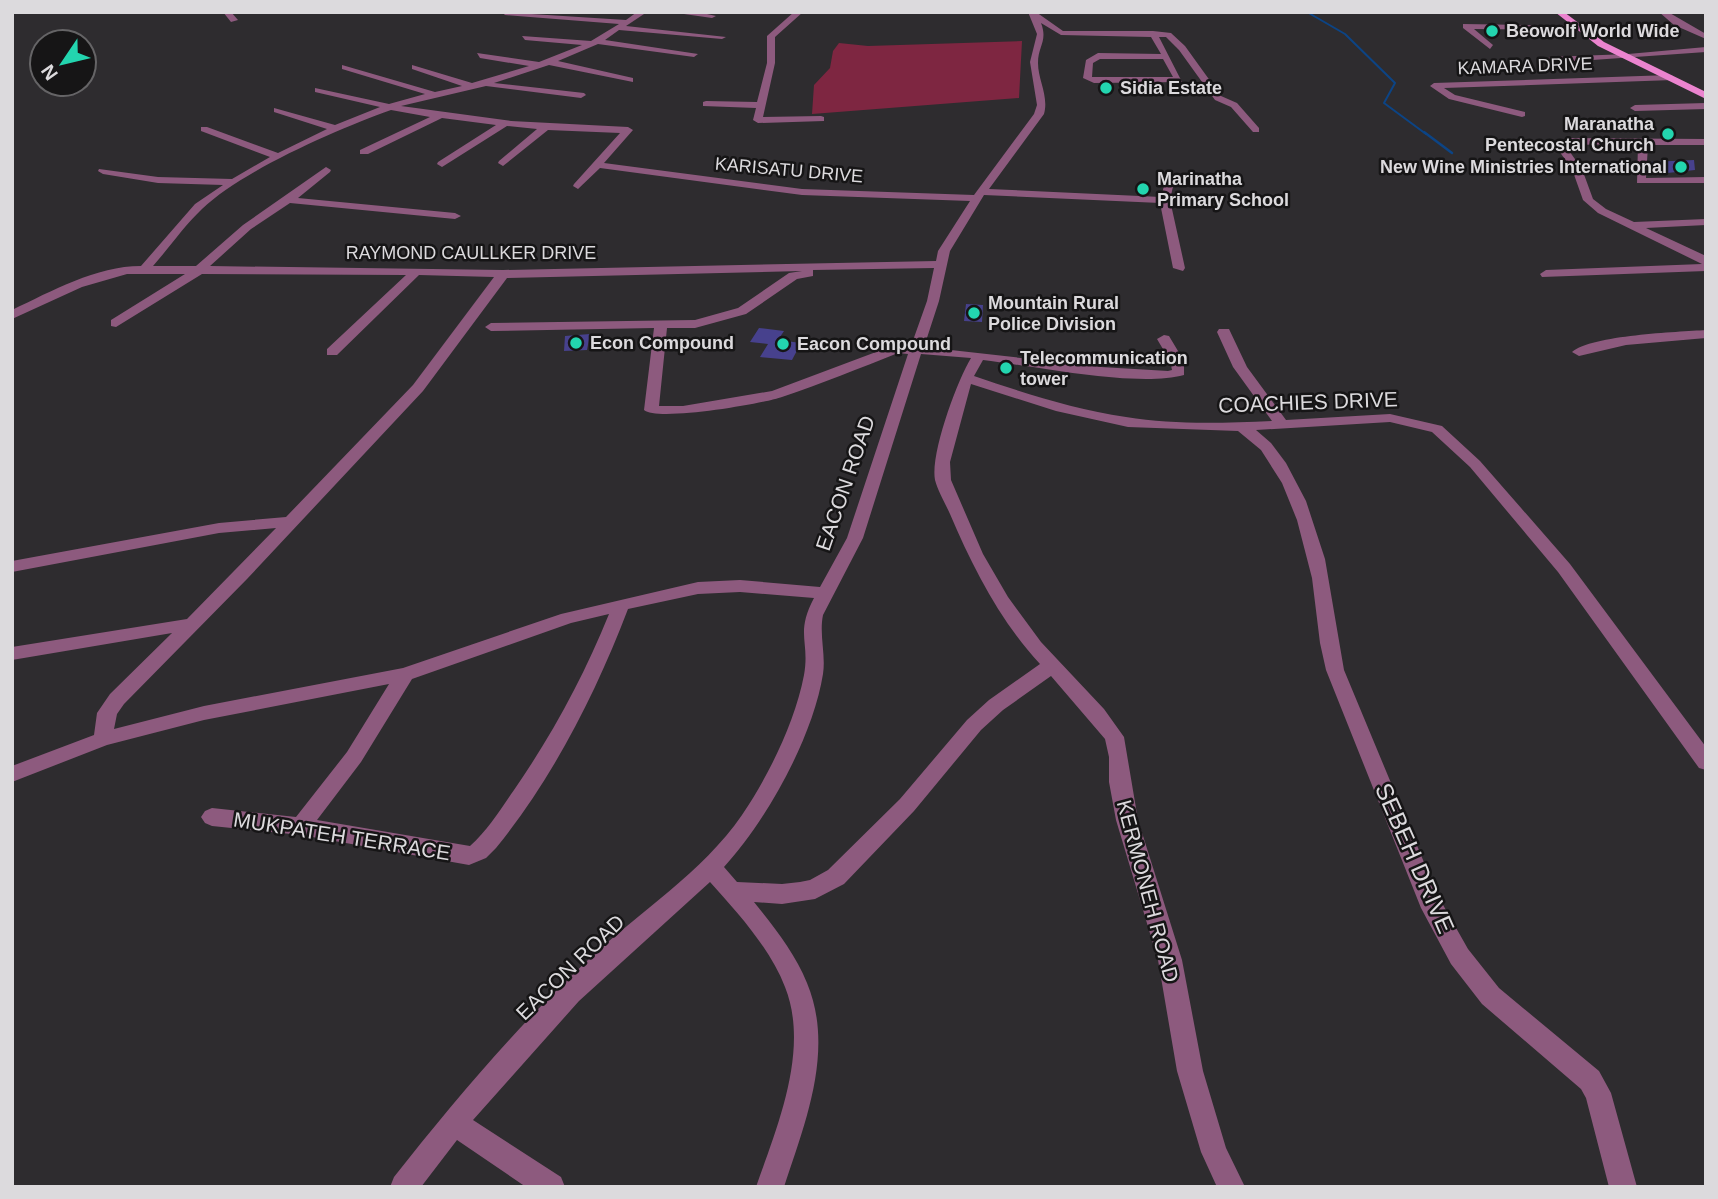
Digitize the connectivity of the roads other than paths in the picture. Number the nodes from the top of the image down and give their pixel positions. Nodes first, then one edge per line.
1 (227, 12) edge
2 (643, 12) edge
3 (674, 12) edge
4 (799, 12) edge
5 (1559, 12) edge
6 (1567, 12) edge
7 (1662, 12) edge
8 (505, 13) edge
9 (1034, 15) edge
10 (712, 16) dead end
11 (234, 20) dead end
12 (622, 25) junction
13 (1582, 28) junction
14 (1153, 33) junction
15 (722, 37) dead end
16 (1706, 37) edge
17 (525, 38) dead end
18 (595, 42) junction
19 (1490, 47) dead end
20 (1706, 51) edge
21 (694, 54) dead end
22 (480, 55) dead end
23 (1166, 57) junction
24 (1633, 57) junction
25 (1550, 60) dead end
26 (544, 64) junction
27 (345, 67) dead end
28 (415, 67) dead end
29 (1670, 78) junction
30 (630, 80) dead end
31 (482, 84) junction
32 (471, 86) junction
33 (318, 90) dead end
34 (1704, 92) edge
35 (435, 94) junction
36 (581, 95) dead end
37 (706, 104) dead end
38 (760, 105) junction
39 (1706, 106) edge
40 (389, 107) junction
41 (1635, 108) dead end
42 (277, 110) dead end
43 (1522, 114) dead end
44 (439, 116) junction
45 (821, 119) dead end
46 (503, 125) junction
47 (544, 128) junction
48 (204, 129) dead end
49 (335, 129) junction
50 (1256, 130) dead end
51 (1706, 142) edge
52 (1643, 145) dead end
53 (364, 152) dead end
54 (278, 157) junction
55 (503, 163) dead end
56 (442, 164) dead end
57 (599, 165) junction
58 (326, 170) dead end
59 (103, 171) dead end
60 (1172, 175) dead end
61 (1706, 180) edge
62 (234, 182) junction
63 (578, 186) dead end
64 (979, 195) junction
65 (288, 200) junction
66 (1166, 200) junction
67 (455, 216) dead end
68 (1706, 222) edge
69 (1633, 225) junction
70 (1706, 261) edge
71 (939, 267) junction
72 (1706, 267) edge
73 (1179, 268) dead end
74 (145, 270) junction
75 (199, 270) junction
76 (417, 271) junction
77 (503, 274) junction
78 (1546, 274) dead end
79 (12, 315) edge
80 (116, 323) dead end
81 (661, 326) junction
82 (491, 327) dead end
83 (1224, 332) dead end
84 (1706, 334) edge
85 (1164, 339) dead end
86 (918, 350) junction
87 (332, 352) dead end
88 (1579, 352) dead end
89 (979, 355) junction
90 (966, 378) junction
91 (1280, 424) junction
92 (1240, 426) junction
93 (291, 522) junction
94 (12, 567) edge
95 (826, 593) junction
96 (621, 605) junction
97 (191, 624) junction
98 (12, 654) edge
99 (1051, 666) junction
100 (405, 674) junction
101 (103, 739) junction
102 (1706, 762) edge
103 (12, 774) edge
104 (212, 817) dead end
105 (300, 826) junction
106 (711, 867) junction
107 (732, 891) junction
108 (454, 1124) junction
109 (404, 1187) edge
110 (551, 1187) edge
111 (770, 1187) edge
112 (1231, 1187) edge
113 (1623, 1187) edge

1 - 11 street
2 - 12 street
3 - 10 street
4 - 38 street
5 - 13 main road
6 - 13 main road
7 - 16 street
8 - 12 street
9 - 14 street
9 - 64 street, EACON ROAD
12 - 15 street
12 - 18 street
13 - 19 street
13 - 24 main road
14 - 23 street
14 - 50 street
17 - 18 street
18 - 21 street
18 - 26 street
20 - 24 street
22 - 26 street
23 - 23 street
24 - 25 street
24 - 29 main road
24 - 34 main road
26 - 30 street
26 - 31 street
27 - 35 street
28 - 32 street
29 - 34 main road
29 - 43 street, KAMARA DRIVE
31 - 32 street
31 - 36 street
32 - 35 street
33 - 40 street
35 - 40 street
37 - 38 street
38 - 45 street
39 - 41 street
40 - 44 street
40 - 49 street
42 - 49 street
44 - 46 street
44 - 53 street
46 - 47 street
46 - 56 street
47 - 55 street
47 - 57 street
48 - 54 street
49 - 54 street
51 - 69 street
52 - 61 street
54 - 62 street
57 - 63 street
57 - 64 street, KARISATU DRIVE
58 - 65 street
59 - 62 street
60 - 66 street
62 - 74 street
64 - 66 street, KARISATU DRIVE
64 - 71 street, EACON ROAD
65 - 67 street
65 - 75 street
66 - 73 street
68 - 69 street
69 - 70 street
71 - 77 street, RAYMOND CAULLKER DRIVE
71 - 81 street
71 - 86 street, EACON ROAD
72 - 78 street
74 - 75 street, RAYMOND CAULLKER DRIVE
74 - 79 street, RAYMOND CAULLKER DRIVE
75 - 76 street, RAYMOND CAULLKER DRIVE
75 - 80 street
76 - 77 street, RAYMOND CAULLKER DRIVE
76 - 87 street
77 - 93 street
81 - 82 street
81 - 86 street
83 - 91 street
84 - 88 street
85 - 89 street
86 - 89 street
86 - 95 street, EACON ROAD
89 - 90 street, KERMONEH ROAD
90 - 92 street, COACHIES DRIVE
90 - 99 street, KERMONEH ROAD
91 - 92 street, COACHIES DRIVE
91 - 102 street, COACHIES DRIVE
92 - 113 street, SEBEH DRIVE
93 - 94 street
93 - 97 street
95 - 96 street
95 - 106 street, EACON ROAD
96 - 100 street
96 - 105 street, MUKPATEH TERRACE
97 - 98 street
97 - 101 street
99 - 107 street
99 - 112 street, KERMONEH ROAD
100 - 101 street
100 - 105 street
101 - 103 street
104 - 105 street, MUKPATEH TERRACE
106 - 107 street
106 - 108 street, EACON ROAD
107 - 111 street
108 - 109 street, EACON ROAD
108 - 110 street

